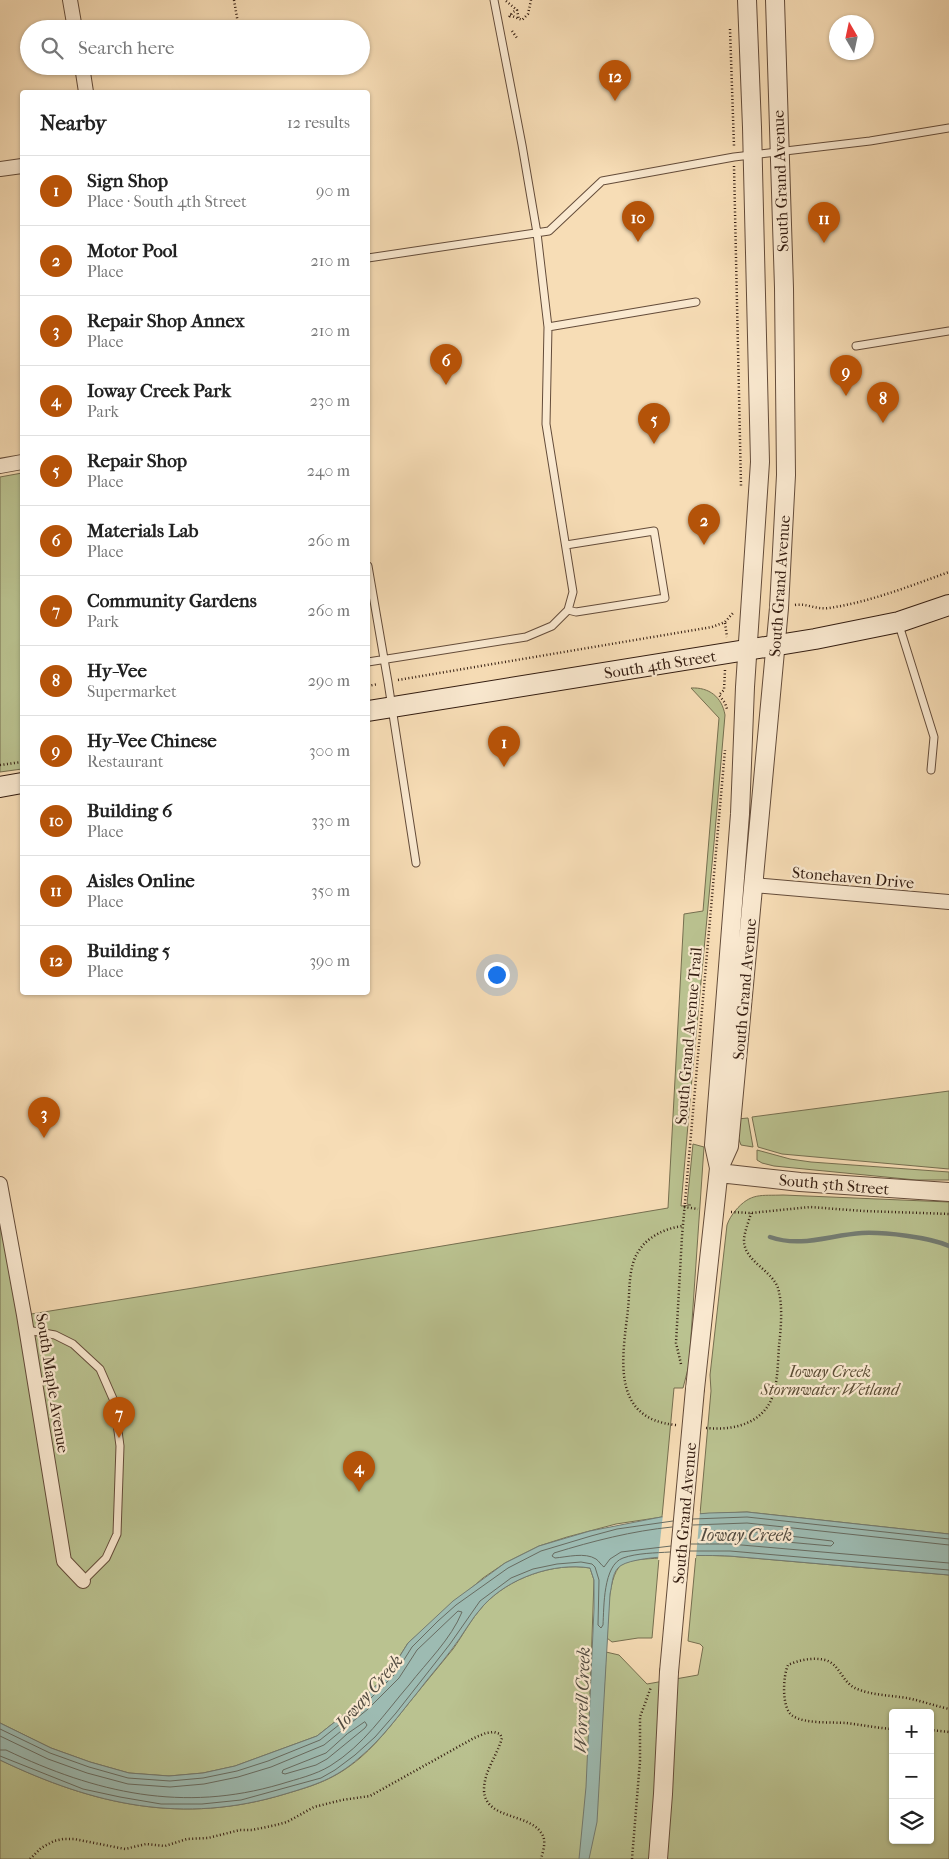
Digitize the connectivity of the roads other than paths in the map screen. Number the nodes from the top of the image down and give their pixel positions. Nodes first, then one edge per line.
1 (70, 0) edge
2 (494, 0) edge
3 (747, 0) edge
4 (775, 0) edge
5 (73, 20) edge
6 (83, 75) edge
7 (86, 90) edge
8 (949, 128) edge
9 (779, 151) junction
10 (752, 155) junction
11 (20, 166) edge
12 (0, 169) edge
13 (537, 233) junction
14 (370, 258) edge
15 (696, 302) dead end
16 (548, 327) junction
17 (948, 332) edge
18 (856, 346) dead end
19 (20, 462) edge
20 (0, 466) edge
21 (566, 545) junction
22 (370, 582) edge
23 (949, 604) edge
24 (568, 610) junction
25 (899, 622) junction
26 (774, 646) junction
27 (747, 651) junction
28 (384, 661) junction
29 (370, 662) edge
30 (392, 707) junction
31 (370, 711) edge
32 (931, 770) dead end
33 (20, 783) edge
34 (0, 787) edge
35 (416, 863) dead end
36 (754, 885) junction
37 (949, 902) edge
38 (719, 1171) junction
39 (0, 1184) edge
40 (949, 1192) edge
41 (27, 1330) junction
42 (83, 1581) joint
43 (658, 1859) edge

1 - 5 street
2 - 13 lane
3 - 10 street, South Grand Avenue
4 - 9 street, South Grand Avenue
6 - 7 street
8 - 9 lane
9 - 10 lane
9 - 26 street, South Grand Avenue
10 - 13 lane
10 - 27 street, South Grand Avenue
11 - 12 street
13 - 14 lane
13 - 16 lane
15 - 16 lane
16 - 21 lane
17 - 18 lane
19 - 20 street
21 - 24 lane
21 - 24 lane
22 - 28 lane
23 - 25 main road, South 4th Street
24 - 28 lane
25 - 26 main road, South 4th Street
25 - 32 lane
26 - 27 main road, South 4th Street
26 - 36 street, South Grand Avenue
27 - 30 main road, South 4th Street
27 - 38 street, South Grand Avenue
28 - 29 lane
28 - 30 lane
30 - 31 main road, South 4th Street
30 - 35 lane
33 - 34 main road
36 - 37 street, Stonehaven Drive
36 - 38 street, South Grand Avenue
38 - 40 street, South 5th Street
38 - 43 street, South Grand Avenue, bridge
39 - 41 street, South Maple Avenue
41 - 42 street, South Maple Avenue
41 - 42 lane

